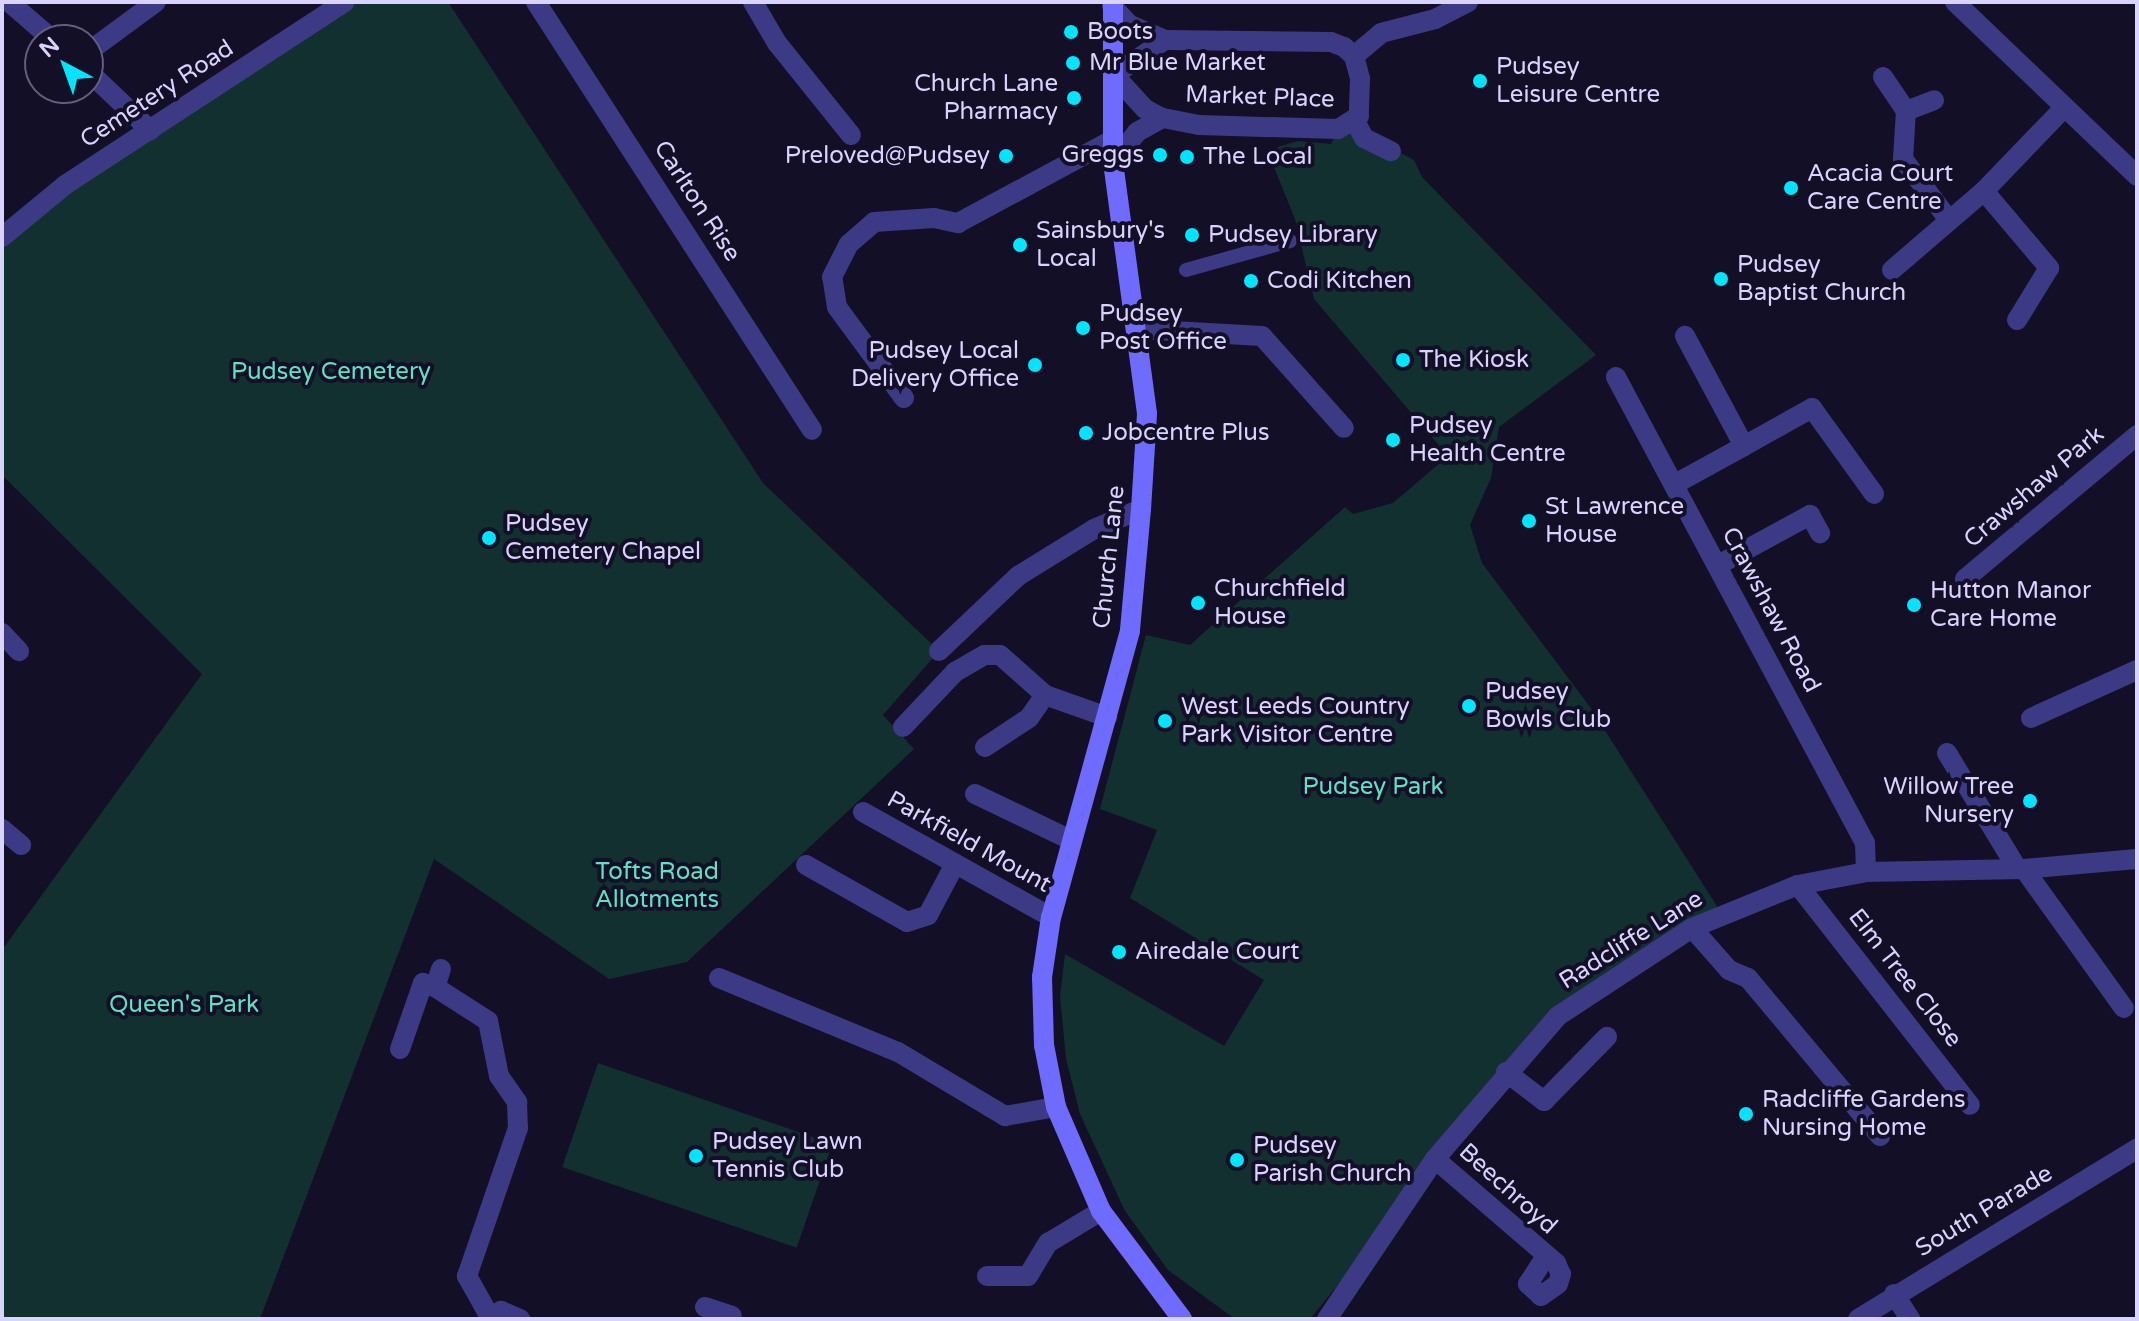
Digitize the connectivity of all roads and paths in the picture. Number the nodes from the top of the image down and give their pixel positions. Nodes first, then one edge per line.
1 (156, 2) edge
2 (345, 2) edge
3 (536, 2) edge
4 (753, 2) edge
5 (1468, 2) edge
6 (1958, 3) edge
7 (15, 4) edge
8 (1113, 4) edge
9 (36, 24) edge
10 (104, 40) edge
11 (1165, 40) junction
12 (1354, 56) junction
13 (1114, 75) junction
14 (1883, 77) dead end
15 (104, 86) edge
16 (1934, 100) dead end
17 (2063, 109) junction
18 (1906, 111) junction
19 (1162, 118) junction
20 (1355, 121) junction
21 (150, 130) junction
22 (851, 135) dead end
23 (1112, 140) junction
24 (1391, 151) dead end
25 (1113, 162) junction
26 (2137, 176) edge
27 (1984, 191) junction
28 (1949, 220) junction
29 (2, 237) edge
30 (1290, 241) dead end
31 (1186, 270) dead end
32 (1892, 270) dead end
33 (2017, 320) dead end
34 (1137, 329) junction
35 (1685, 336) dead end
36 (1616, 377) dead end
37 (904, 398) dead end
38 (1344, 428) dead end
39 (812, 430) dead end
40 (2137, 435) edge
41 (1744, 446) junction
42 (1675, 484) junction
43 (1874, 494) dead end
44 (1141, 509) junction
45 (1820, 533) dead end
46 (1718, 565) junction
47 (1965, 579) dead end
48 (2, 633) edge
49 (19, 651) dead end
50 (939, 651) dead end
51 (2137, 670) edge
52 (1045, 695) junction
53 (1107, 717) junction
54 (2031, 718) dead end
55 (903, 727) dead end
56 (985, 747) dead end
57 (1947, 753) dead end
58 (975, 794) dead end
59 (863, 812) dead end
60 (2, 829) edge
61 (1069, 839) junction
62 (21, 845) dead end
63 (2137, 859) edge
64 (955, 864) junction
65 (806, 865) dead end
66 (2020, 869) junction
67 (1866, 872) junction
68 (1798, 885) junction
69 (1051, 917) junction
70 (1692, 928) junction
71 (719, 978) dead end
72 (2124, 1008) dead end
73 (1607, 1037) dead end
74 (400, 1049) dead end
75 (1506, 1072) junction
76 (1970, 1105) dead end
77 (1056, 1107) junction
78 (1880, 1136) dead end
79 (2137, 1149) edge
80 (1435, 1159) junction
81 (1101, 1211) junction
82 (1545, 1258) dead end
83 (987, 1276) dead end
84 (1894, 1294) junction
85 (494, 1316) edge
86 (520, 1319) edge
87 (1182, 1319) edge
88 (1327, 1319) edge
89 (1858, 1319) edge
90 (1910, 1319) edge

1 - 10 street
2 - 21 street, Cemetery Road
3 - 39 street, Carlton Rise
4 - 22 street
5 - 12 street
6 - 17 street
7 - 9 street
8 - 11 street, Market Place
8 - 13 main road, Church Lane
11 - 12 street, Market Place
11 - 13 street
12 - 20 street, Market Place
13 - 19 street, Market Place
13 - 23 main road, Church Lane
14 - 18 street
15 - 21 street
16 - 18 street
17 - 26 street
17 - 27 street
18 - 28 street
19 - 20 street, Market Place
19 - 25 street, Market Place
20 - 24 street, Market Place
21 - 29 street, Cemetery Road
23 - 25 main road, Church Lane
23 - 37 street
25 - 34 main road, Church Lane
27 - 28 street
27 - 33 street
28 - 32 street
30 - 31 street
34 - 38 street
34 - 44 main road, Church Lane
35 - 41 street
36 - 42 street, Crawshaw Road
40 - 47 street, Crawshaw Park
41 - 42 street
41 - 43 street
42 - 46 street, Crawshaw Road
44 - 50 street
44 - 53 main road, Church Lane
45 - 46 street
46 - 67 street, Crawshaw Road
48 - 49 street
51 - 54 street
52 - 53 street
52 - 55 street
52 - 56 street
53 - 61 main road, Church Lane
57 - 66 street
58 - 61 street
59 - 64 street, Parkfield Mount
60 - 62 street
61 - 69 main road, Church Lane
63 - 66 street, Radcliffe Lane
64 - 65 street
64 - 69 street, Parkfield Mount
66 - 67 street, Radcliffe Lane
66 - 72 street
67 - 68 street, Radcliffe Lane
68 - 70 street, Radcliffe Lane
68 - 76 street, Elm Tree Close
69 - 77 main road, Church Lane
70 - 75 street, Radcliffe Lane
70 - 78 street
71 - 77 street
73 - 75 street
74 - 85 street
75 - 80 street, Radcliffe Lane
77 - 81 main road, Church Lane
79 - 84 street, South Parade
80 - 82 street, Beechroyd
80 - 88 street, Radcliffe Lane
81 - 83 street
81 - 87 main road, Church Lane
84 - 89 street, South Parade
84 - 90 street
85 - 86 street

